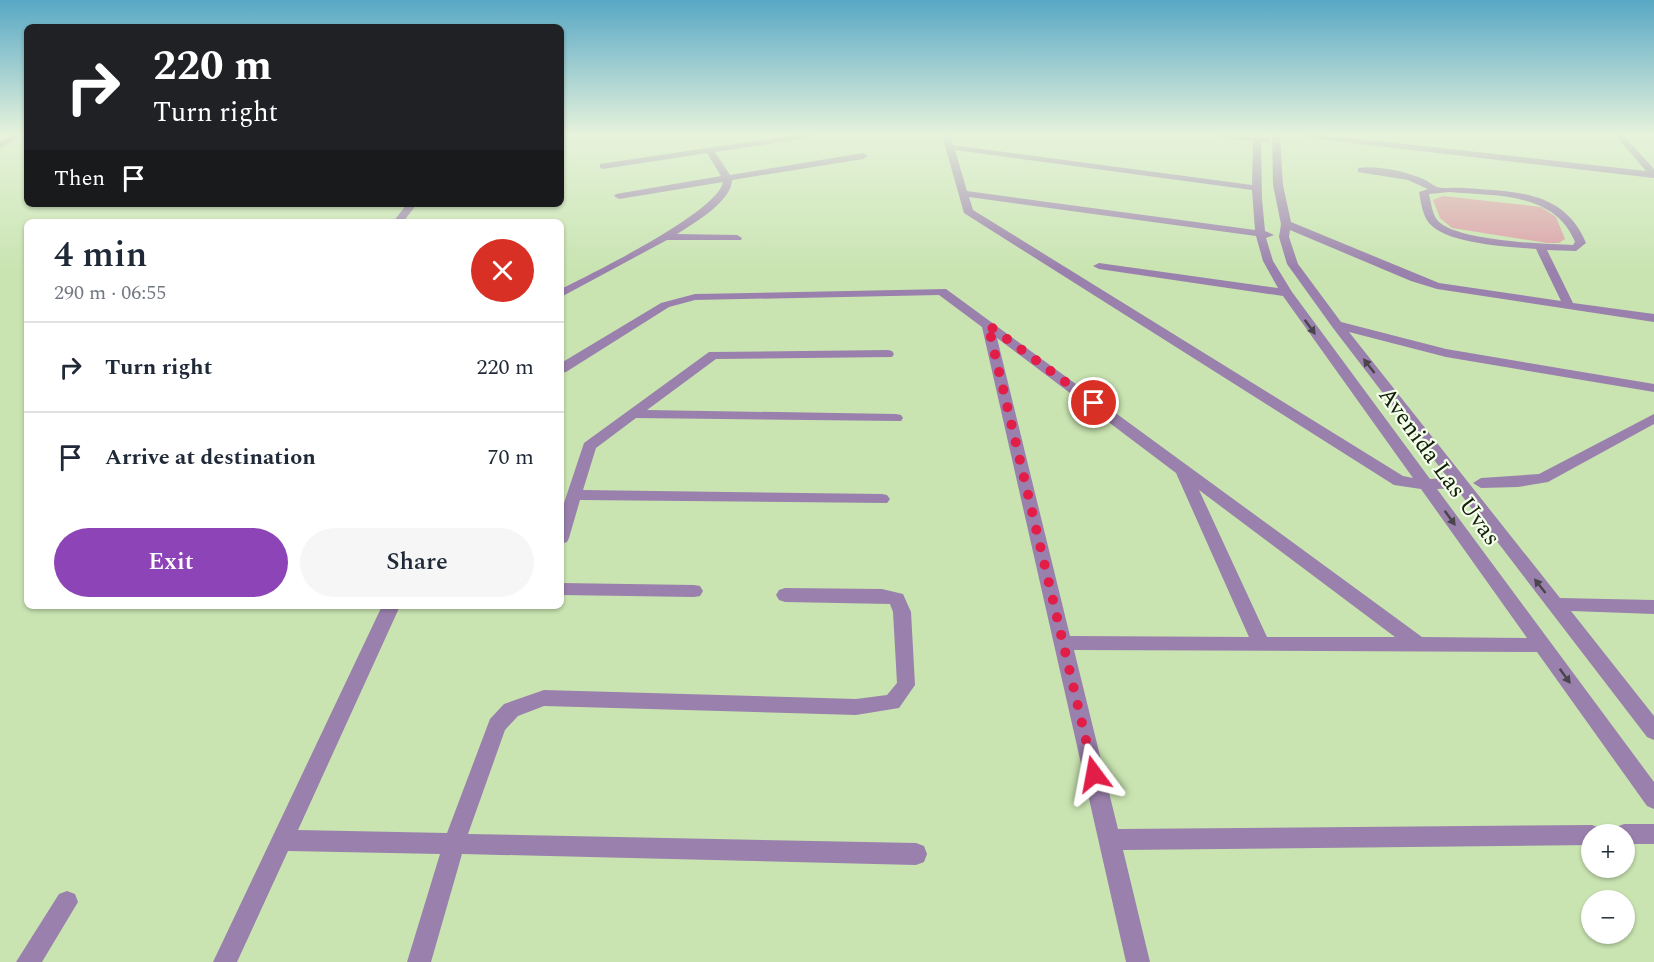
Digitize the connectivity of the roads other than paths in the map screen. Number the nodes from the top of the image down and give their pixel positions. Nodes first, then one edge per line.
1 (716, 180) edge
2 (727, 180) edge
3 (959, 180) edge
4 (1195, 180) edge
5 (1256, 180) edge
6 (1278, 180) edge
7 (1423, 180) edge
8 (1256, 188) junction
9 (1436, 190) junction
10 (963, 193) junction
11 (619, 196) dead end
12 (410, 207) edge
13 (400, 219) edge
14 (1285, 231) junction
15 (1261, 234) junction
16 (665, 237) junction
17 (737, 238) dead end
18 (1540, 246) junction
19 (1099, 266) dead end
20 (564, 292) edge
21 (1287, 293) junction
22 (1569, 306) junction
23 (1654, 312) edge
24 (1625, 314) junction
25 (1654, 318) edge
26 (988, 325) junction
27 (1337, 325) junction
28 (888, 354) dead end
29 (564, 367) edge
30 (1654, 388) edge
31 (632, 414) junction
32 (896, 418) dead end
33 (1652, 423) edge
34 (1182, 468) junction
35 (1460, 483) junction
36 (1481, 483) dead end
37 (1425, 484) junction
38 (573, 495) junction
39 (882, 499) dead end
40 (564, 527) edge
41 (564, 589) edge
42 (694, 591) dead end
43 (784, 595) dead end
44 (1554, 604) junction
45 (1654, 607) edge
46 (390, 609) edge
47 (1063, 643) junction
48 (1261, 644) junction
49 (1419, 645) junction
50 (1543, 645) junction
51 (1654, 731) edge
52 (1647, 779) edge
53 (1654, 799) edge
54 (1635, 834) edge
55 (1654, 834) edge
56 (1581, 835) edge
57 (282, 840) junction
58 (1109, 840) junction
59 (454, 843) junction
60 (916, 854) dead end
61 (67, 902) dead end
62 (28, 962) edge
63 (225, 962) edge
64 (419, 962) edge
65 (1138, 962) edge

1 - 11 street
2 - 16 street
3 - 10 street
4 - 8 street
5 - 8 street, Avenida Las Uvas
6 - 14 street, Avenida Las Uvas
7 - 9 street
8 - 15 street, Avenida Las Uvas
9 - 18 street
9 - 18 street
10 - 15 street
10 - 37 street
12 - 13 street
14 - 15 street
14 - 22 street
14 - 27 street, Avenida Las Uvas
15 - 21 street, Avenida Las Uvas
16 - 17 street
16 - 20 street
18 - 22 street
19 - 21 street
21 -> 37 street, Avenida Las Uvas
22 - 24 street
23 - 24 street
24 - 25 street
26 - 29 street
26 - 34 street
26 - 47 street
27 - 30 street
35 -> 27 street, Avenida Las Uvas
28 - 31 street
31 - 32 street
31 - 38 street
33 - 36 street
34 - 48 street
34 - 49 street
35 - 37 street
44 -> 35 street, Avenida Las Uvas
37 -> 50 street, Avenida Las Uvas
38 - 39 street
38 - 40 street
41 - 42 street
43 - 59 street
44 - 45 street
44 - 51 street, Avenida Las Uvas
46 - 57 street
47 - 48 street
47 - 58 street
48 - 49 street
49 - 50 street
50 -> 52 street, Avenida Las Uvas
52 - 53 street, Avenida Las Uvas
54 - 55 street
56 - 58 street
57 - 59 street
57 - 63 street
58 - 65 street
59 - 60 street
59 - 64 street
61 - 62 street

